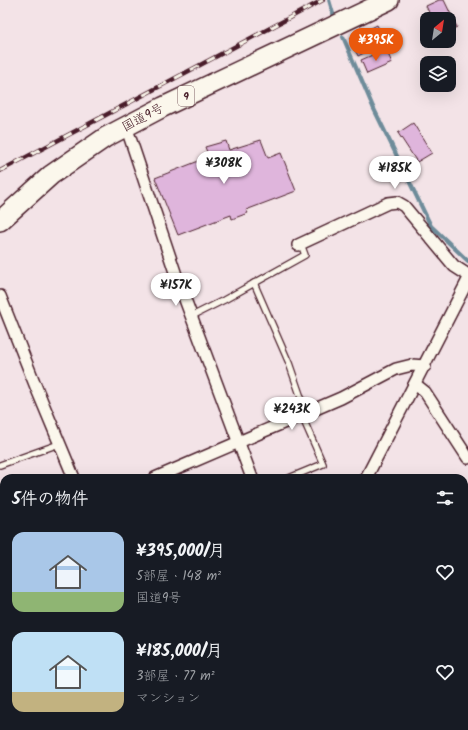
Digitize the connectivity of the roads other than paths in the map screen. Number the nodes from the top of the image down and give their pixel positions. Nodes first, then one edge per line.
1 (390, 0) edge
2 (126, 126) junction
3 (0, 220) edge
4 (300, 244) joint
5 (468, 275) edge
6 (468, 280) edge
7 (254, 283) junction
8 (0, 296) edge
9 (192, 316) junction
10 (425, 366) junction
11 (415, 384) junction
12 (304, 413) junction
13 (240, 441) junction
14 (59, 444) junction
15 (468, 458) edge
16 (0, 465) edge
17 (72, 474) edge
18 (164, 474) edge
19 (251, 474) edge
20 (299, 474) edge
21 (368, 474) edge

1 - 2 highway, 国道9号 / 9
2 - 3 highway, 国道9号 / 9
2 - 9 street
4 - 5 street
4 - 7 lane
6 - 10 street
7 - 9 lane
7 - 12 lane
8 - 14 street
9 - 13 street
10 - 11 street
10 - 12 street
11 - 15 street
11 - 21 street
12 - 13 street
12 - 20 lane
13 - 18 street
13 - 19 street
14 - 16 lane
14 - 17 street

